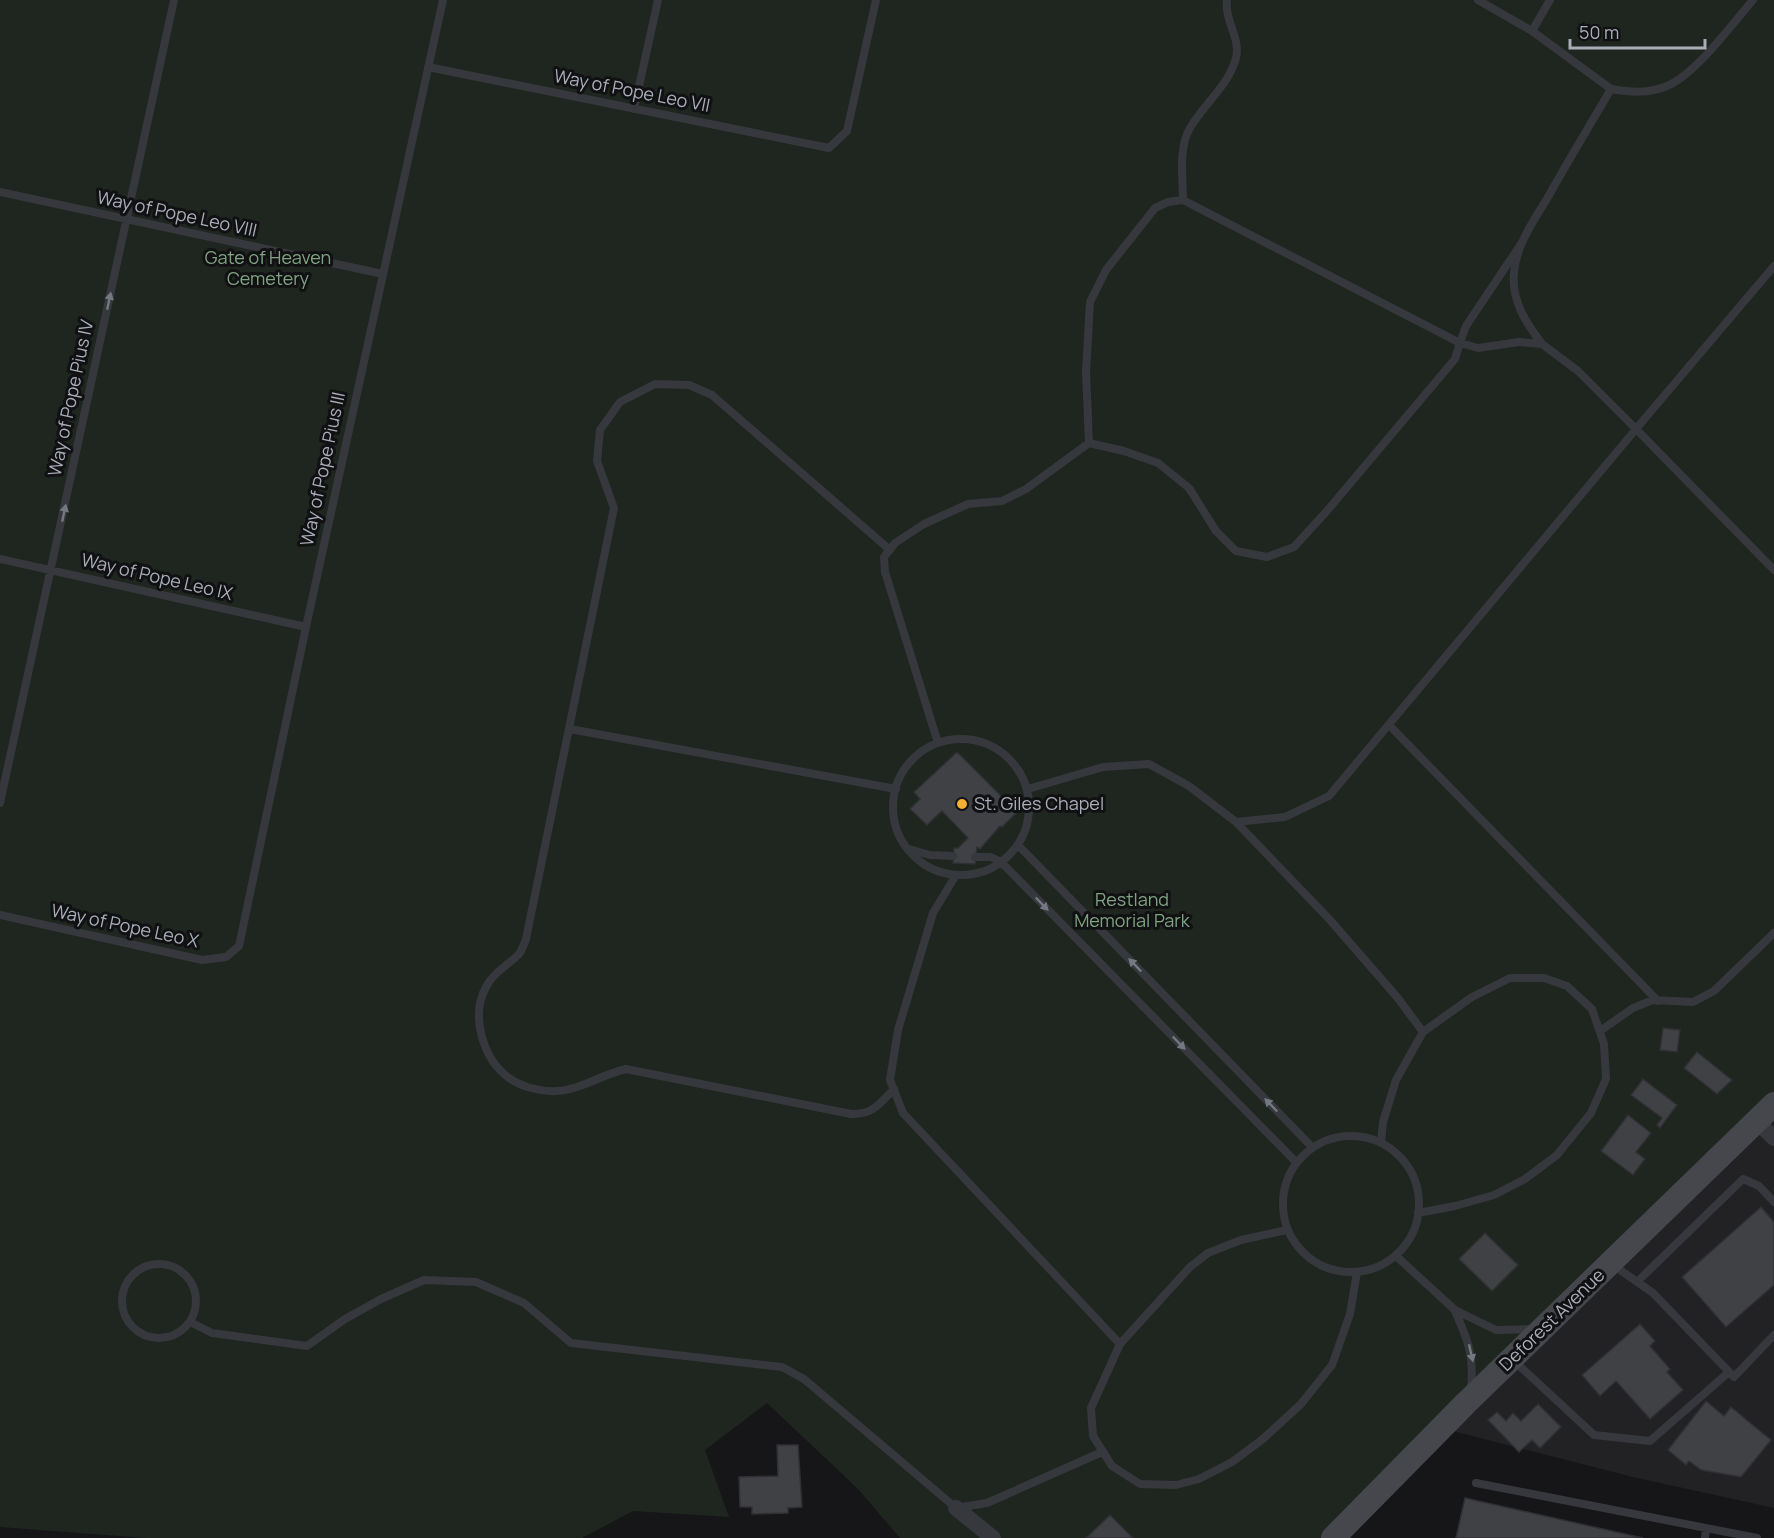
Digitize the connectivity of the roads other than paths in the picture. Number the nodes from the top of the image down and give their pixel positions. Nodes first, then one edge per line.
1 (174, 0) edge
2 (443, 0) edge
3 (658, 0) edge
4 (876, 0) edge
5 (1227, 0) edge
6 (1478, 0) edge
7 (1550, 0) edge
8 (1753, 0) edge
9 (1532, 31) junction
10 (428, 67) junction
11 (1611, 89) junction
12 (634, 109) junction
13 (0, 192) edge
14 (1183, 200) junction
15 (126, 220) junction
16 (1522, 241) junction
17 (1774, 266) edge
18 (383, 274) junction
19 (1460, 344) junction
20 (1542, 344) junction
21 (1636, 429) junction
22 (1089, 443) junction
23 (890, 550) junction
24 (0, 559) edge
25 (52, 570) junction
26 (1774, 570) edge
27 (306, 627) junction
28 (1389, 725) junction
29 (570, 729) junction
30 (938, 742) junction
31 (896, 789) junction
32 (1028, 789) junction
33 (0, 803) edge
34 (1236, 822) junction
35 (1018, 845) junction
36 (908, 849) junction
37 (953, 856) dead end
38 (975, 856) dead end
39 (1001, 862) junction
40 (956, 875) junction
41 (0, 915) edge
42 (1774, 933) edge
43 (239, 946) joint
44 (1658, 1000) junction
45 (1600, 1031) junction
46 (1423, 1032) junction
47 (894, 1089) junction
48 (1774, 1104) edge
49 (1756, 1121) junction
50 (1774, 1138) edge
51 (1381, 1143) junction
52 (1312, 1147) junction
53 (1296, 1162) junction
54 (1774, 1202) edge
55 (1418, 1213) junction
56 (1287, 1230) junction
57 (1396, 1256) junction
58 (1610, 1263) junction
59 (1357, 1272) junction
60 (1637, 1282) junction
61 (1455, 1310) junction
62 (190, 1322) junction
63 (1542, 1329) junction
64 (1774, 1335) edge
65 (1119, 1344) junction
66 (1512, 1359) junction
67 (1729, 1372) junction
68 (1470, 1399) junction
69 (1102, 1452) junction
70 (1476, 1483) dead end
71 (956, 1508) junction
72 (1706, 1528) junction
73 (993, 1538) edge
74 (1333, 1538) edge
75 (1705, 1538) edge
76 (1757, 1538) edge

1 - 15 lane, Way of Pope Pius IV
2 - 10 lane, Way of Pope Pius III
3 - 12 lane
4 - 12 lane, Way of Pope Leo VII
5 - 14 lane
6 - 9 lane
7 - 9 lane
8 - 11 lane
9 - 11 lane
10 - 12 lane, Way of Pope Leo VII
10 - 18 lane, Way of Pope Pius III
11 - 16 lane
13 - 15 lane, Way of Pope Leo VIII
14 - 19 lane
14 - 22 lane
15 - 18 lane, Way of Pope Leo VIII
25 -> 15 lane, Way of Pope Pius IV
16 - 19 lane
16 - 20 lane
17 - 21 lane
18 - 27 lane, Way of Pope Pius III
19 - 20 lane
19 - 22 lane
20 - 21 lane
21 - 26 lane
21 - 28 lane
22 - 23 lane
23 - 29 lane
23 - 30 lane
24 - 25 lane, Way of Pope Leo IX
25 - 27 lane, Way of Pope Leo IX
25 - 33 lane, Way of Pope Pius IV
27 - 43 lane, Way of Pope Pius III
28 - 34 lane
28 - 44 lane
29 - 31 lane
29 - 47 lane
30 - 31 lane
30 - 32 lane
31 - 36 lane
32 - 34 lane
32 - 35 lane
34 - 46 lane
35 - 39 lane
52 -> 35 lane
36 - 37 lane
36 - 40 lane
38 - 39 lane
39 - 40 lane
39 -> 53 lane
40 - 47 lane
41 - 43 lane, Way of Pope Leo X
42 - 44 lane
44 - 45 lane
45 - 46 lane
45 - 55 lane
46 - 51 lane
47 - 65 lane
48 - 49 street, Deforest Avenue
49 - 50 street
49 - 58 street, Deforest Avenue
51 - 52 lane
51 - 55 lane
52 - 53 lane
53 - 56 lane
54 - 60 lane
55 - 57 lane
56 - 59 lane
56 - 65 lane
57 - 59 lane
57 - 61 lane
58 - 60 lane
58 - 63 street, Deforest Avenue
59 - 69 lane
60 - 67 lane
61 - 63 lane
61 -> 68 lane
62 - 62 lane
62 - 71 lane
63 - 66 street, Deforest Avenue
64 - 67 lane
65 - 69 lane
66 - 67 lane
66 - 68 street, Deforest Avenue
68 - 74 street, Deforest Avenue
69 - 71 lane
70 - 72 lane
71 - 73 street
72 - 75 lane
72 - 76 lane

